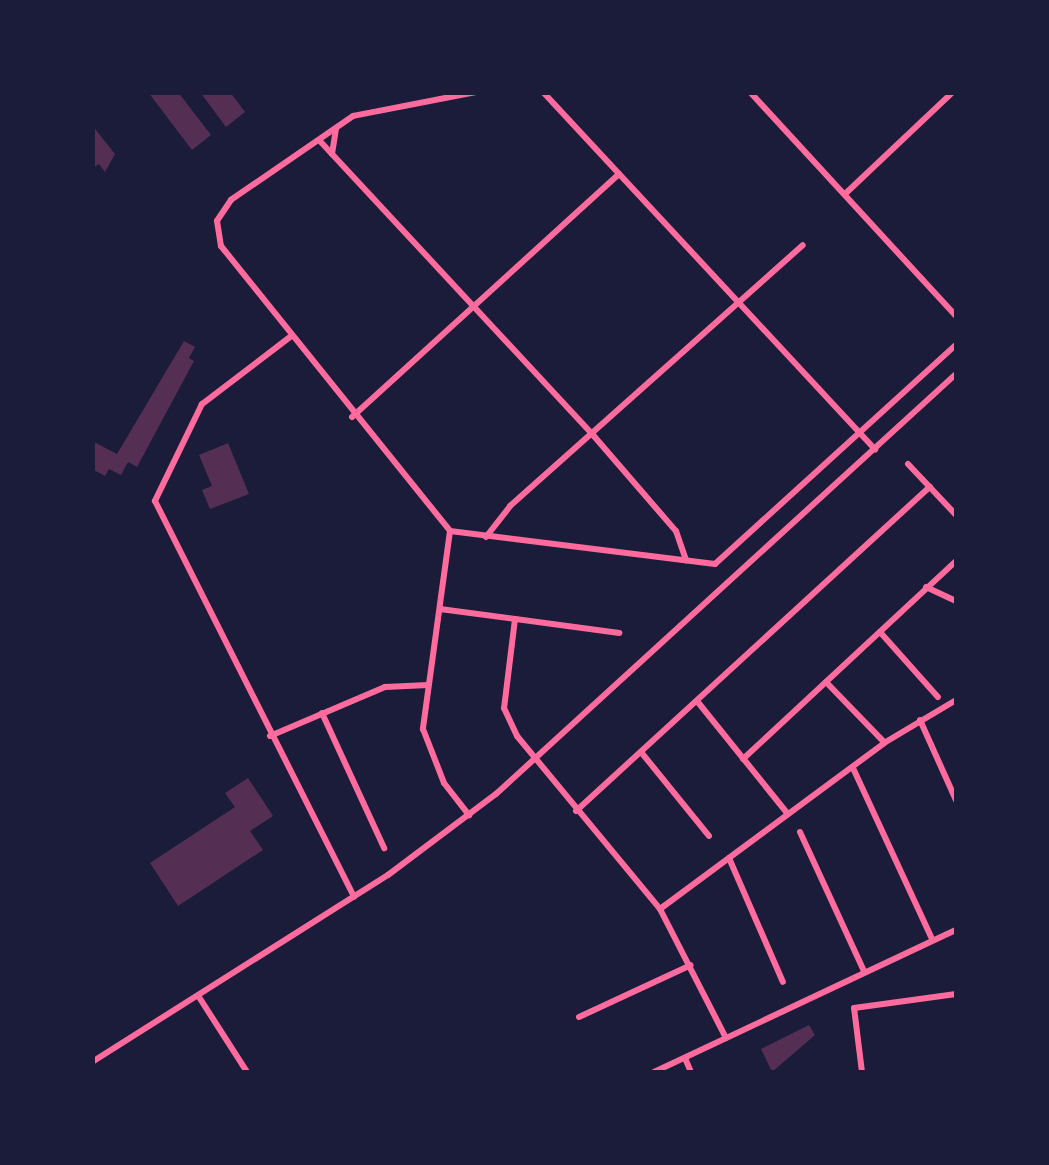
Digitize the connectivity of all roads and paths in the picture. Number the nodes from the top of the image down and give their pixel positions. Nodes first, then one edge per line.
1 (476, 92) edge
2 (543, 92) edge
3 (750, 92) edge
4 (952, 92) edge
5 (336, 128) junction
6 (316, 142) junction
7 (332, 155) junction
8 (619, 174) junction
9 (845, 194) junction
10 (803, 246) dead end
11 (736, 300) junction
12 (472, 308) junction
13 (956, 316) edge
14 (290, 337) junction
15 (956, 344) edge
16 (956, 374) edge
17 (352, 417) junction
18 (859, 432) junction
19 (593, 435) junction
20 (875, 449) junction
21 (908, 464) dead end
22 (930, 487) junction
23 (956, 515) edge
24 (450, 531) junction
25 (486, 537) junction
26 (686, 560) junction
27 (956, 561) edge
28 (926, 587) junction
29 (956, 601) edge
30 (440, 609) junction
31 (515, 619) junction
32 (880, 632) junction
33 (619, 634) dead end
34 (826, 682) junction
35 (428, 685) junction
36 (938, 697) dead end
37 (956, 700) edge
38 (697, 701) junction
39 (322, 713) junction
40 (920, 720) junction
41 (270, 736) junction
42 (884, 743) junction
43 (641, 752) junction
44 (743, 759) junction
45 (534, 762) junction
46 (853, 768) junction
47 (956, 800) edge
48 (576, 811) junction
49 (788, 814) junction
50 (468, 815) junction
51 (800, 832) dead end
52 (709, 836) dead end
53 (384, 848) dead end
54 (729, 858) junction
55 (354, 898) junction
56 (660, 909) junction
57 (956, 930) edge
58 (931, 937) junction
59 (692, 964) junction
60 (864, 971) junction
61 (783, 982) dead end
62 (956, 994) edge
63 (198, 997) junction
64 (579, 1017) dead end
65 (726, 1038) junction
66 (685, 1058) junction
67 (92, 1062) edge
68 (247, 1072) edge
69 (654, 1072) edge
70 (691, 1072) edge
71 (862, 1072) edge

1 - 5 street
2 - 8 street
3 - 9 street
4 - 9 street
5 - 6 street
5 - 7 street
6 - 7 street
6 - 14 street
7 - 12 street
8 - 11 street
8 - 12 street
9 - 13 street
10 - 11 street
11 - 18 street
11 - 19 street
12 - 17 street
12 - 19 street
14 - 17 street
14 - 41 street
15 - 18 street
16 - 20 street
17 - 24 street
18 - 20 street
18 - 26 street
19 - 25 street
19 - 26 street
20 - 45 street
21 - 22 street
22 - 23 street
22 - 38 street
24 - 25 street
24 - 30 street
25 - 26 street
27 - 28 street
28 - 29 street
28 - 32 street
30 - 31 street
30 - 35 street
31 - 33 street
31 - 45 street
32 - 34 street
32 - 36 street
34 - 42 street
34 - 44 street
35 - 39 street
35 - 50 street
37 - 40 street
38 - 43 street
38 - 44 street
39 - 41 street
39 - 53 street
40 - 42 street
40 - 47 street
41 - 55 street
42 - 46 street
43 - 48 street
43 - 52 street
44 - 49 street
45 - 48 street
45 - 50 street
46 - 49 street
46 - 58 street
48 - 56 street
49 - 54 street
50 - 55 street
51 - 60 street
54 - 56 street
54 - 61 street
55 - 63 street
56 - 59 street
57 - 58 street
58 - 60 street
59 - 64 street
59 - 65 street
60 - 65 street
62 - 71 street
63 - 67 street
63 - 68 street
65 - 66 street
66 - 69 street
66 - 70 street

